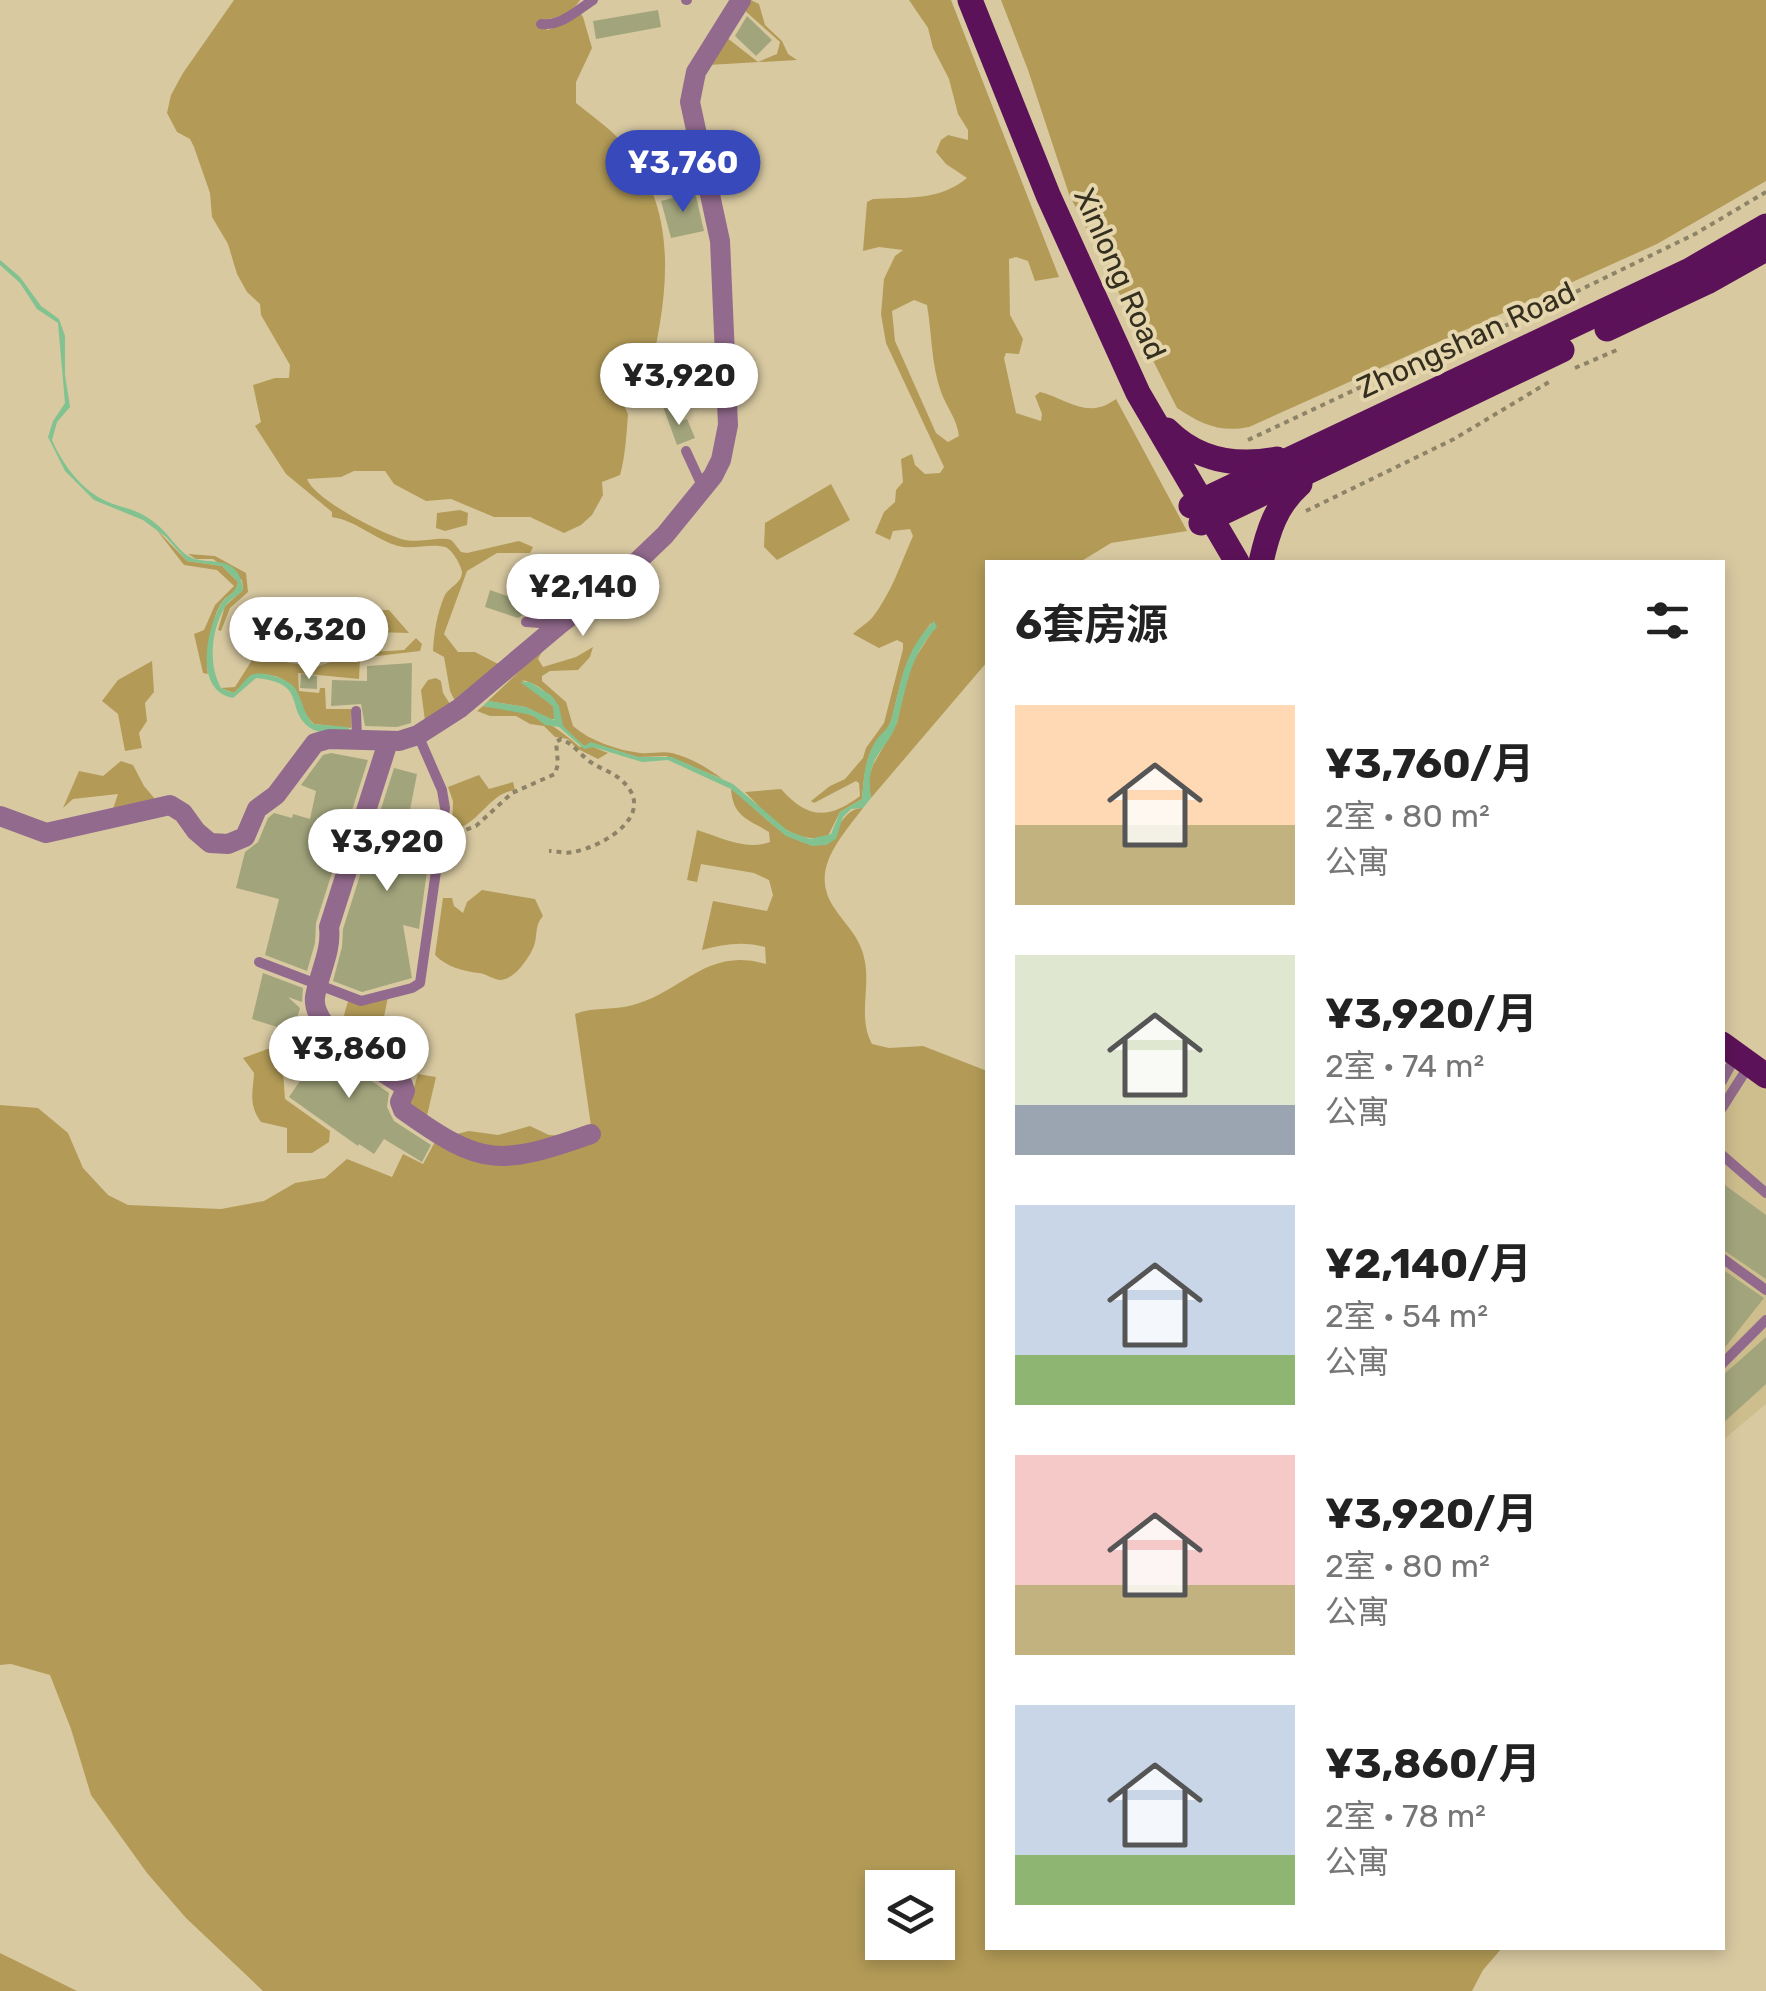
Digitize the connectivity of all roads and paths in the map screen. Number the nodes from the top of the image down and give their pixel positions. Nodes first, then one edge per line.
1 (593, 0) edge
2 (741, 0) edge
3 (960, 0) edge
4 (970, 0) edge
5 (541, 24) dead end
6 (1766, 192) edge
7 (1766, 226) edge
8 (1766, 248) edge
9 (1621, 348) dead end
10 (1564, 373) dead end
11 (1554, 379) dead end
12 (1138, 394) junction
13 (1235, 444) dead end
14 (686, 451) dead end
15 (1311, 461) junction
16 (704, 490) junction
17 (1201, 512) junction
18 (1299, 516) dead end
19 (1225, 560) edge
20 (1236, 560) edge
21 (1262, 560) edge
22 (526, 622) dead end
23 (560, 624) junction
24 (356, 711) dead end
25 (418, 736) junction
26 (357, 741) junction
27 (388, 742) junction
28 (0, 816) edge
29 (442, 837) junction
30 (550, 851) dead end
31 (259, 962) dead end
32 (318, 986) junction
33 (1745, 1056) edge
34 (1725, 1078) edge
35 (1725, 1101) edge
36 (590, 1134) dead end
37 (1725, 1159) edge
38 (1766, 1193) edge
39 (1725, 1260) edge
40 (1766, 1290) edge
41 (1766, 1320) edge
42 (1725, 1361) edge

1 - 5 lane
2 - 16 street
3 - 17 main road, Xinlong Road
4 - 12 main road, Xinlong Road
6 - 13 path
7 - 15 main road, Zhongshan Road
8 - 15 main road, Zhongshan Road
9 - 10 path
11 - 18 path
12 - 15 main road
12 - 17 main road, Xinlong Road
14 - 16 lane
15 - 17 main road, Zhongshan Road
15 - 21 main road
16 - 23 street
17 - 19 main road, Xinlong Road
17 - 20 main road, Xinlong Road
22 - 23 lane
23 - 25 street
24 - 26 lane
25 - 27 street
25 - 29 lane
26 - 27 street
26 - 28 street
27 - 32 street
29 - 30 path
29 - 32 lane
31 - 32 lane
32 - 36 street
33 - 34 lane
33 - 35 lane
37 - 38 lane
39 - 40 lane
41 - 42 lane

